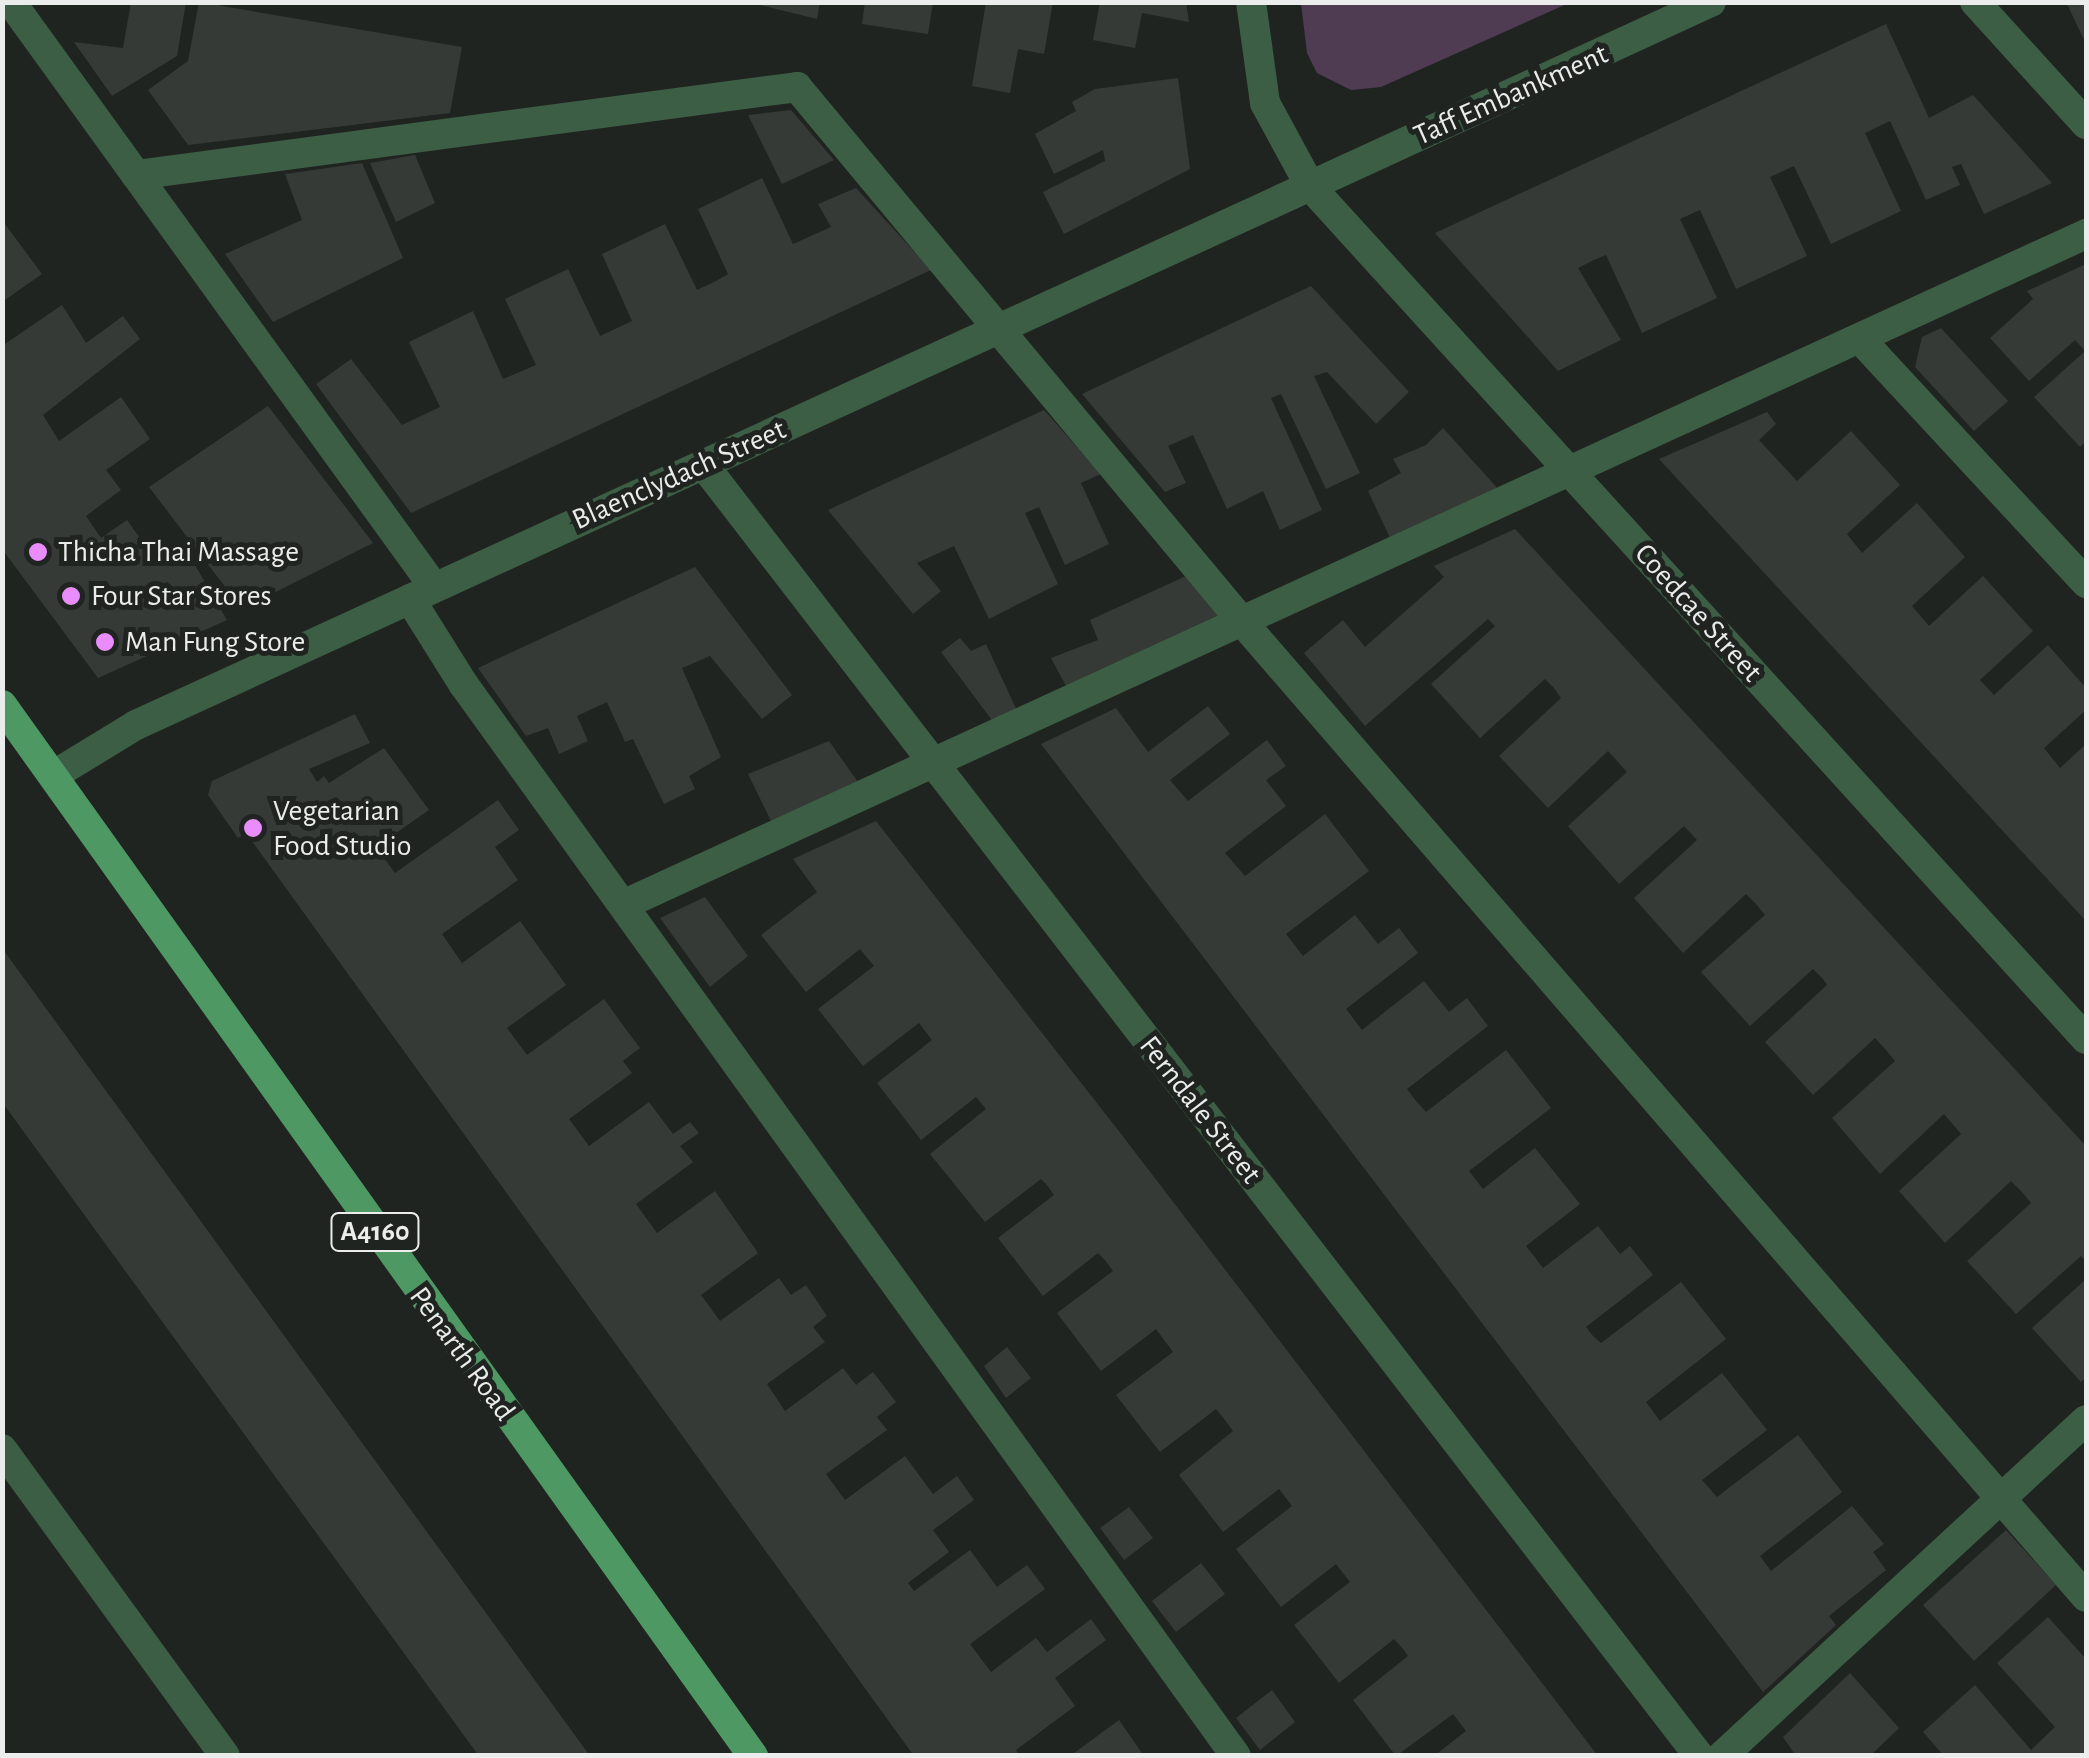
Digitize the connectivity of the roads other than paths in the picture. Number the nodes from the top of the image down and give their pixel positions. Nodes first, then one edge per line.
1 (11, 2) edge
2 (1251, 2) edge
3 (1711, 2) edge
4 (1976, 2) edge
5 (2086, 124) edge
6 (136, 176) junction
7 (1310, 186) junction
8 (2086, 234) edge
9 (1002, 331) junction
10 (1862, 341) junction
11 (702, 464) junction
12 (1568, 471) junction
13 (2086, 583) edge
14 (422, 593) junction
15 (1245, 625) junction
16 (2, 705) edge
17 (935, 767) junction
18 (54, 775) junction
19 (622, 905) junction
20 (2086, 1040) edge
21 (2086, 1420) edge
22 (2, 1449) edge
23 (2002, 1499) junction
24 (2086, 1597) edge
25 (224, 1756) edge
26 (753, 1756) edge
27 (1236, 1756) edge
28 (1699, 1756) edge
29 (1722, 1756) edge

1 - 6 street
2 - 7 street, Coedcae Street
3 - 7 street, Taff Embankment
4 - 5 street
6 - 9 street
6 - 14 street
7 - 9 street, Blaenclydach Street
7 - 12 street, Coedcae Street
8 - 10 street
9 - 11 street, Blaenclydach Street
9 - 15 street
10 - 12 street
10 - 13 street
11 - 14 street, Blaenclydach Street
11 - 17 street, Ferndale Street
12 - 15 street
12 - 20 street, Coedcae Street
14 - 18 street, Blaenclydach Street
14 - 19 street
15 - 17 street
15 - 23 street
16 - 18 main road, Penarth Road / A4160
17 - 19 street
17 - 28 street, Ferndale Street
18 - 26 main road, Penarth Road / A4160
19 - 27 street
21 - 23 street
22 - 25 street
23 - 24 street
23 - 29 street

